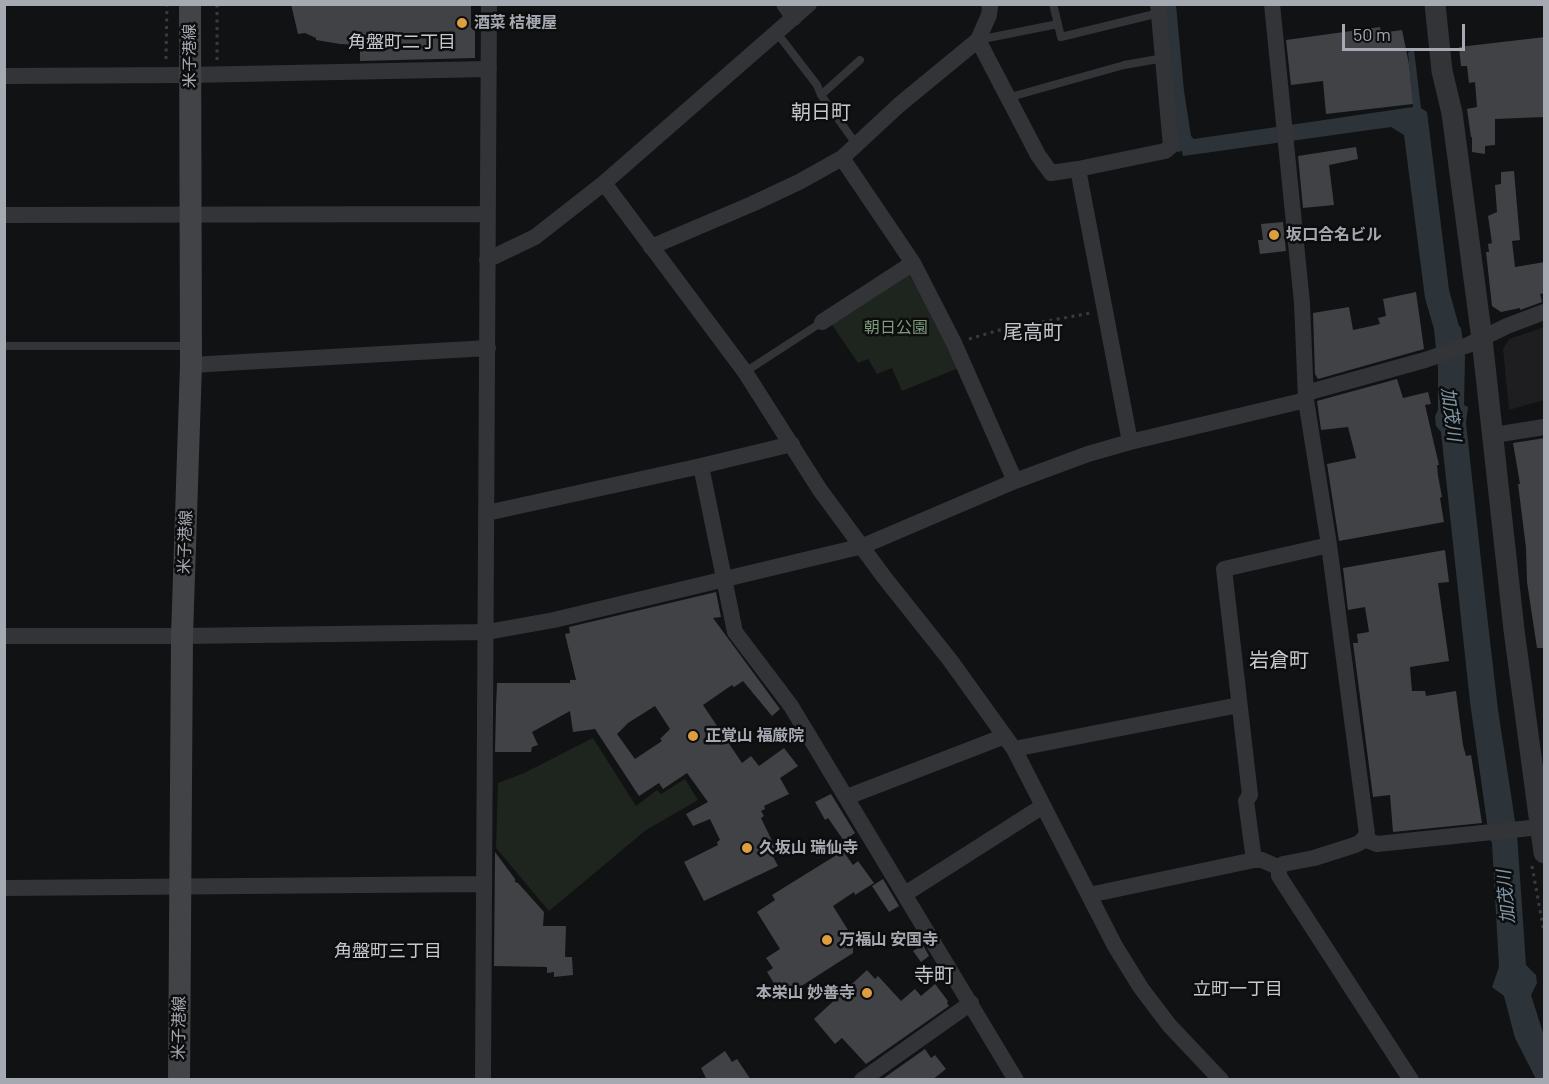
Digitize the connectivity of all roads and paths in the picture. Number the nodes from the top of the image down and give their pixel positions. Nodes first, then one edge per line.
1 (167, 4) edge
2 (190, 4) edge
3 (217, 4) edge
4 (489, 4) edge
5 (809, 4) edge
6 (1053, 4) edge
7 (1272, 4) edge
8 (1435, 4) edge
9 (992, 5) edge
10 (1159, 9) edge
11 (789, 11) edge
12 (1058, 24) junction
13 (777, 33) junction
14 (978, 40) junction
15 (1164, 58) junction
16 (217, 60) dead end
17 (860, 60) dead end
18 (166, 63) dead end
19 (489, 69) junction
20 (4, 75) edge
21 (189, 75) junction
22 (821, 94) junction
23 (1007, 98) junction
24 (856, 144) junction
25 (842, 158) junction
26 (1078, 169) junction
27 (604, 183) junction
28 (190, 214) junction
29 (487, 214) junction
30 (4, 215) edge
31 (651, 247) junction
32 (487, 260) junction
33 (913, 263) junction
34 (1105, 310) junction
35 (1545, 312) edge
36 (822, 322) joint
37 (954, 343) junction
38 (1474, 343) junction
39 (4, 346) edge
40 (488, 348) junction
41 (191, 356) junction
42 (745, 372) junction
43 (1306, 397) junction
44 (1545, 427) edge
45 (1494, 435) junction
46 (1130, 442) junction
47 (792, 444) junction
48 (701, 466) junction
49 (1015, 481) junction
50 (487, 513) junction
51 (1329, 545) junction
52 (863, 546) junction
53 (723, 578) junction
54 (487, 632) junction
55 (4, 636) edge
56 (182, 636) junction
57 (1239, 705) junction
58 (1009, 743) junction
59 (847, 797) junction
60 (1043, 806) junction
61 (1532, 828) junction
62 (1364, 839) junction
63 (1537, 855) edge
64 (1254, 860) junction
65 (1280, 868) junction
66 (484, 884) junction
67 (4, 888) edge
68 (181, 888) junction
69 (905, 894) junction
70 (1089, 895) junction
71 (1545, 932) edge
72 (970, 1003) junction
73 (179, 1080) edge
74 (483, 1080) edge
75 (862, 1080) edge
76 (1016, 1080) edge
77 (1221, 1080) edge
78 (1411, 1080) edge

1 - 18 path
2 - 21 main road, 米子港線
3 - 16 path
4 - 19 street
5 - 11 street
6 - 12 lane
7 - 43 street
8 - 38 street
9 - 14 street
10 - 12 lane
10 - 15 street
11 - 13 street
12 - 14 lane
13 - 22 lane
13 - 27 street
14 - 23 street
14 - 24 street
15 - 23 lane
15 - 26 street
17 - 22 lane
19 - 21 street
19 - 29 street
20 - 21 street
21 - 28 main road, 米子港線
22 - 24 lane
23 - 26 street
24 - 25 street
25 - 31 street
25 - 33 street
26 - 34 street
27 - 31 street
27 - 32 street
28 - 29 street
28 - 30 street
28 - 41 main road, 米子港線
29 - 32 street
31 - 42 street
32 - 40 street
33 - 36 street
33 - 37 street
34 - 37 path
34 - 46 street
35 - 38 street
36 - 42 lane
37 - 49 street
38 - 43 street
38 - 45 street
39 - 41 lane
40 - 41 street
40 - 50 street
41 - 56 main road, 米子港線
42 - 47 street
43 - 46 street
43 - 51 street
44 - 45 street
45 - 61 street
46 - 49 street
47 - 48 street
47 - 52 street
48 - 50 street
48 - 53 street
49 - 52 street
50 - 54 street
51 - 57 street
51 - 62 street
52 - 53 street
52 - 58 street
53 - 54 street
53 - 59 street
54 - 56 street
54 - 66 street
55 - 56 street
56 - 68 main road, 米子港線
57 - 58 street
57 - 64 street
58 - 59 street
58 - 60 street
59 - 69 street
60 - 69 street
60 - 70 street
61 - 62 street
61 - 63 street
62 - 65 street
63 - 71 path
64 - 65 street
64 - 70 street
65 - 78 street
66 - 68 street
66 - 74 street
67 - 68 street
68 - 73 main road, 米子港線
69 - 72 street
70 - 77 street
72 - 75 street
72 - 76 street

